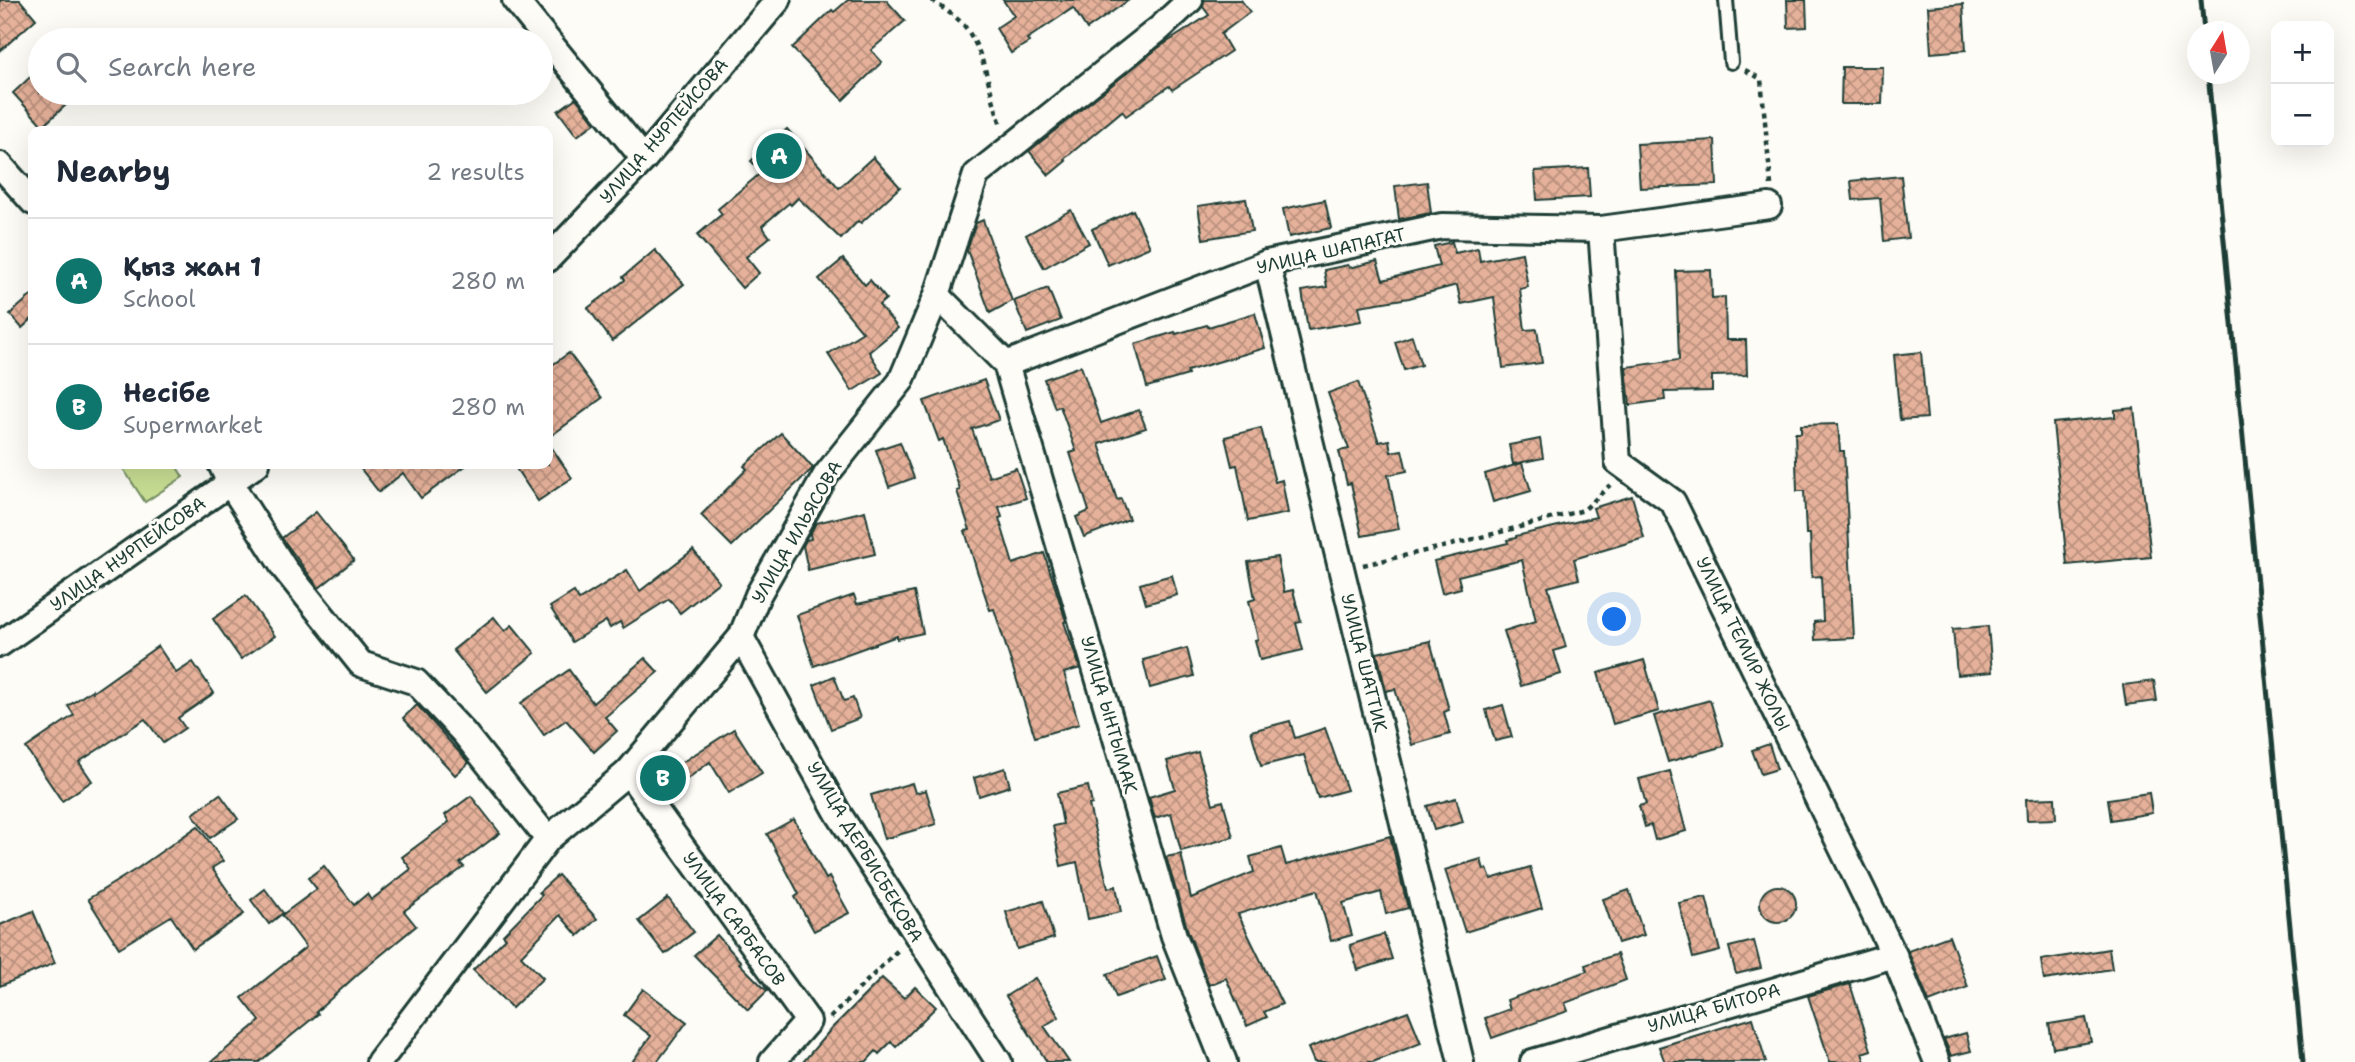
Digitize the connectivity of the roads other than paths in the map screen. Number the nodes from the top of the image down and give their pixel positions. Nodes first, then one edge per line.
1 (515, 0) edge
2 (778, 0) edge
3 (1189, 0) edge
4 (1726, 0) edge
5 (538, 28) edge
6 (553, 47) edge
7 (1731, 62) road end
8 (644, 159) junction
9 (0, 165) edge
10 (28, 196) edge
11 (1769, 206) road end
12 (1601, 229) junction
13 (553, 254) edge
14 (1267, 263) junction
15 (937, 295) junction
16 (1006, 364) junction
17 (225, 473) edge
18 (741, 637) junction
19 (0, 643) edge
20 (628, 772) junction
21 (548, 839) junction
22 (1894, 955) junction
23 (379, 1062) edge
24 (772, 1062) edge
25 (999, 1062) edge
26 (1224, 1062) edge
27 (1461, 1062) edge
28 (1533, 1062) edge
29 (1937, 1062) edge

1 - 5 street
2 - 8 street, УЛИЦА НУРПЕЙСОВА
3 - 15 street, УЛИЦА ИЛЬЯСОВА
4 - 7 lane
6 - 8 street
8 - 13 street, УЛИЦА НУРПЕЙСОВА
9 - 10 street
11 - 12 street, УЛИЦА ШАПАГАТ
12 - 14 street, УЛИЦА ШАПАГАТ
12 - 22 street, УЛИЦА ТЕМИР ЖОЛЫ
14 - 16 street, УЛИЦА ШАПАГАТ
14 - 27 street, УЛИЦА ШАТТИК
15 - 16 street
15 - 18 street, УЛИЦА ИЛЬЯСОВА
16 - 26 street, УЛИЦА ЫНТЫМАК
17 - 19 street, УЛИЦА НУРПЕЙСОВА
17 - 21 street
18 - 20 street, УЛИЦА ИЛЬЯСОВА
18 - 25 street, УЛИЦА ДЕРБИСБЕКОВА
20 - 21 street, УЛИЦА ИЛЬЯСОВА
20 - 24 street, УЛИЦА САРБАСОВ
21 - 23 street, УЛИЦА ИЛЬЯСОВА
22 - 28 street, УЛИЦА БИТОРА
22 - 29 street, УЛИЦА ТЕМИР ЖОЛЫ

